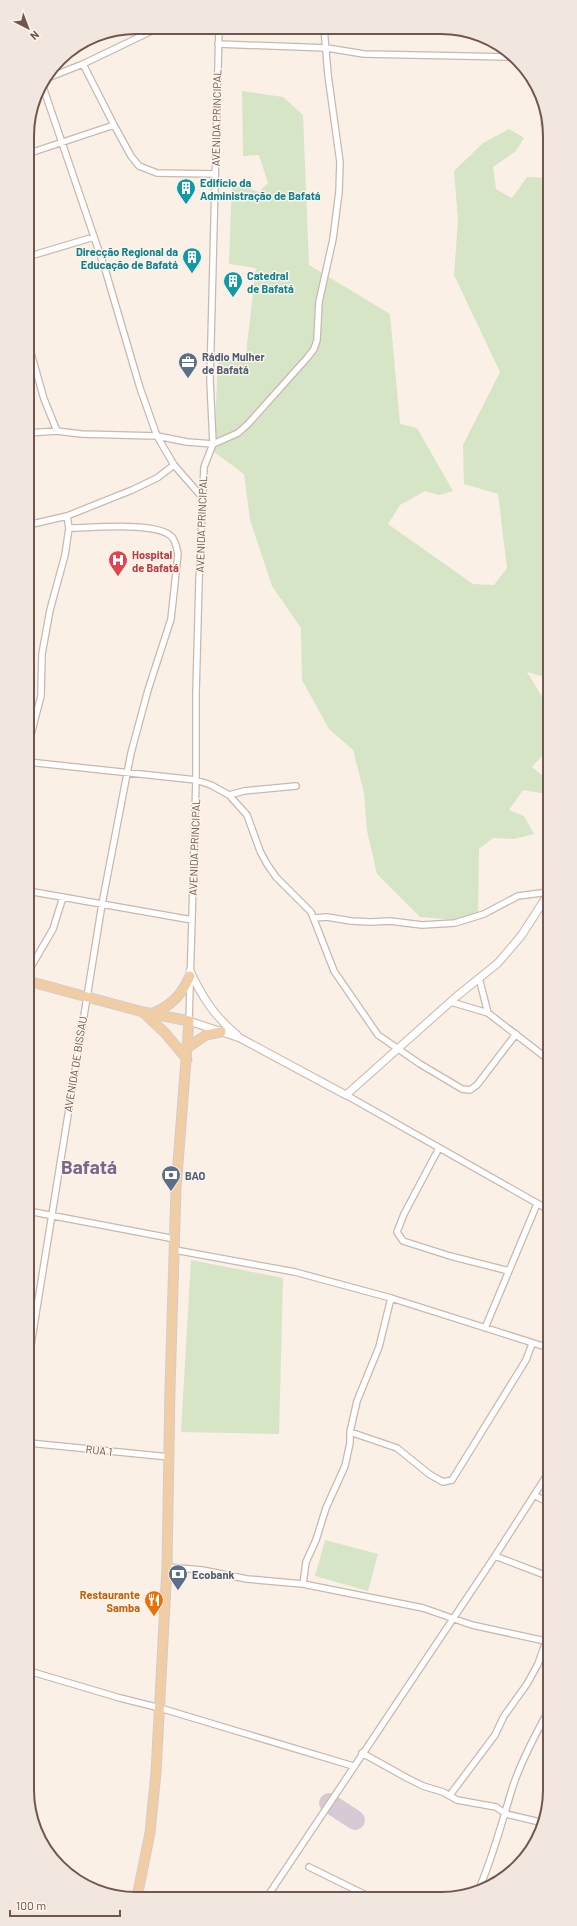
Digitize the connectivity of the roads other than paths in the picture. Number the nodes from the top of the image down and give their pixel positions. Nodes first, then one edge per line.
1 (142, 34) edge
2 (219, 34) edge
3 (325, 34) edge
4 (218, 44) junction
5 (327, 48) junction
6 (505, 57) edge
7 (83, 64) junction
8 (54, 76) edge
9 (45, 92) edge
10 (114, 126) junction
11 (63, 143) junction
12 (34, 152) edge
13 (215, 174) junction
14 (94, 237) junction
15 (34, 255) edge
16 (34, 362) edge
17 (57, 431) junction
18 (34, 433) edge
19 (157, 436) junction
20 (213, 444) junction
21 (174, 465) junction
22 (202, 497) junction
23 (67, 516) junction
24 (34, 524) edge
25 (69, 528) junction
26 (34, 723) edge
27 (34, 763) edge
28 (128, 773) junction
29 (196, 780) junction
30 (296, 786) dead end
31 (229, 795) junction
32 (34, 892) edge
33 (543, 893) edge
34 (63, 897) junction
35 (543, 901) edge
36 (102, 904) junction
37 (314, 918) junction
38 (192, 920) junction
39 (34, 962) edge
40 (190, 974) junction
41 (479, 978) junction
42 (34, 983) edge
43 (86, 996) junction
44 (451, 1002) junction
45 (147, 1013) junction
46 (488, 1013) junction
47 (189, 1021) junction
48 (221, 1032) junction
49 (516, 1034) junction
50 (240, 1038) junction
51 (187, 1048) junction
52 (397, 1049) junction
53 (543, 1055) edge
54 (187, 1059) junction
55 (346, 1095) junction
56 (439, 1148) junction
57 (537, 1204) junction
58 (543, 1207) edge
59 (34, 1212) edge
60 (52, 1215) junction
61 (175, 1239) junction
62 (175, 1250) junction
63 (509, 1271) junction
64 (391, 1298) junction
65 (34, 1326) edge
66 (485, 1328) junction
67 (532, 1344) junction
68 (543, 1347) edge
69 (350, 1432) junction
70 (34, 1444) edge
71 (169, 1457) junction
72 (543, 1482) edge
73 (534, 1496) junction
74 (543, 1500) edge
75 (495, 1556) junction
76 (167, 1567) junction
77 (543, 1574) edge
78 (303, 1584) junction
79 (452, 1618) junction
80 (543, 1641) edge
81 (543, 1653) edge
82 (34, 1672) edge
83 (160, 1708) junction
84 (543, 1720) edge
85 (362, 1753) junction
86 (353, 1766) junction
87 (450, 1795) junction
88 (506, 1814) junction
89 (538, 1821) edge
90 (309, 1867) dead end
91 (481, 1884) edge
92 (138, 1892) edge
93 (270, 1892) edge
94 (360, 1892) edge

1 - 7 street
2 - 4 street, AVENIDA PRINCIPAL
3 - 5 street
4 - 5 street
4 - 13 street, AVENIDA PRINCIPAL
5 - 6 street
5 - 20 street
7 - 8 street
7 - 10 street
9 - 11 street
10 - 11 street
10 - 13 street
11 - 12 street
11 - 14 street
13 - 20 street, AVENIDA PRINCIPAL
14 - 15 street
14 - 19 street
16 - 17 street
17 - 18 street
17 - 19 street
19 - 20 street
19 - 21 street
20 - 22 street, AVENIDA PRINCIPAL
21 - 22 street
21 - 23 street
22 - 29 street, AVENIDA PRINCIPAL
23 - 24 street
23 - 25 street
25 - 26 street
25 - 28 street, AVENIDA DE BISSAU
27 - 28 street
28 - 29 street
28 - 36 street, AVENIDA DE BISSAU
29 - 31 street
29 - 38 street, AVENIDA PRINCIPAL
30 - 31 street
31 - 37 street
32 - 34 street
33 - 37 street
34 - 36 street
34 - 39 street
35 - 41 street
36 - 38 street
36 - 43 street, AVENIDA DE BISSAU
37 - 52 street
38 - 40 street, AVENIDA PRINCIPAL
40 - 45 main road
40 - 47 street, AVENIDA PRINCIPAL
40 - 50 street
41 - 44 street
41 - 46 street
42 - 43 main road
43 - 45 main road
43 - 60 street, AVENIDA DE BISSAU
44 - 46 street
44 - 52 street
45 - 47 main road
45 - 54 main road
46 - 49 street
47 - 48 street
47 - 51 main road
48 - 50 street
48 - 51 main road
49 - 52 street
49 - 53 street
50 - 55 street
51 - 54 main road
52 - 55 street
54 - 61 main road
55 - 56 street
56 - 57 street
56 - 63 street
57 - 58 street
57 - 63 street
59 - 60 street
60 - 61 street
60 - 65 street, AVENIDA DE BISSAU
61 - 62 main road
62 - 64 street
62 - 71 main road
63 - 66 street
64 - 66 street
64 - 69 street
66 - 67 street
67 - 68 street
67 - 69 street
69 - 78 street
70 - 71 street, RUA 1
71 - 76 main road
72 - 73 street
73 - 74 street
73 - 75 street
75 - 77 street
75 - 79 street
76 - 78 street
76 - 83 main road
78 - 79 street
79 - 80 street
79 - 85 street
81 - 87 street
82 - 83 street
83 - 86 street
83 - 92 main road
84 - 88 street
85 - 86 street
85 - 87 street
86 - 93 street
87 - 88 street
88 - 89 street
88 - 91 street
90 - 94 street

